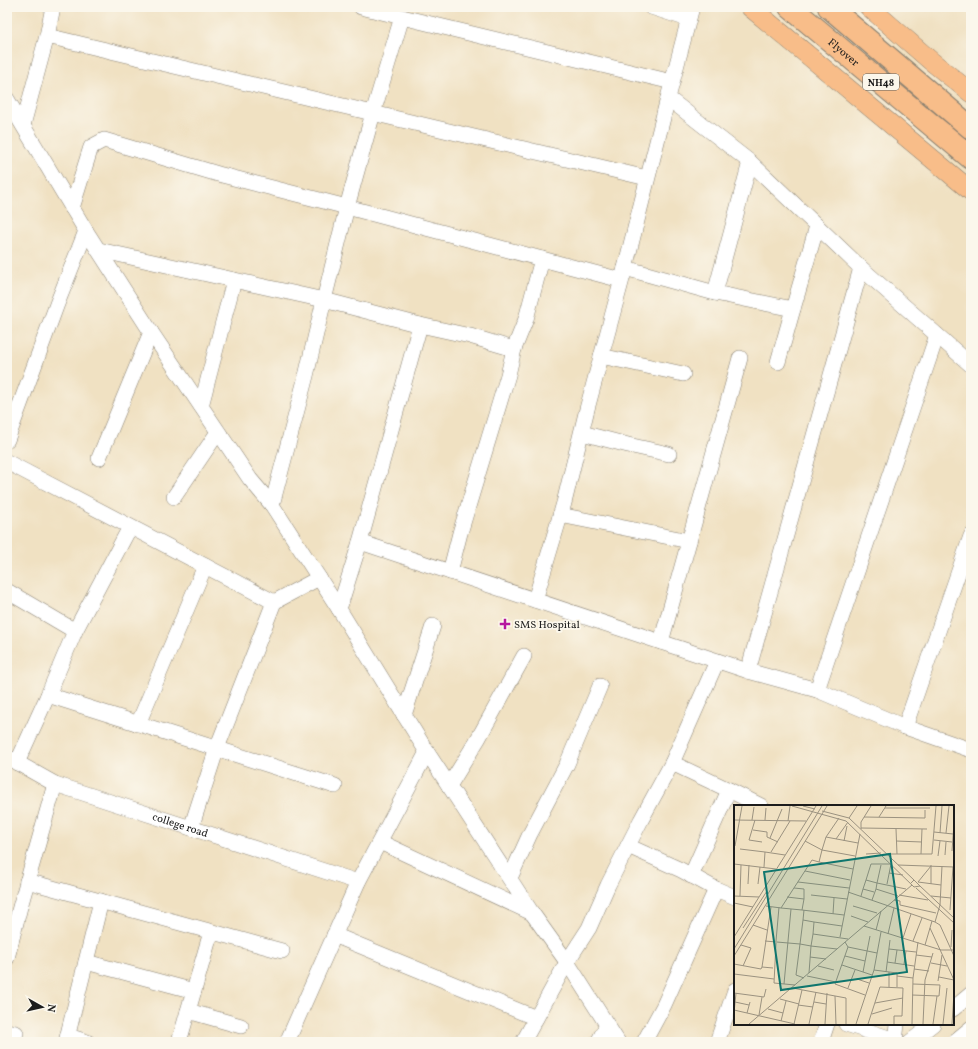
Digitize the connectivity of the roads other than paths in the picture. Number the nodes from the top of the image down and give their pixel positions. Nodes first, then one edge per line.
1 (53, 7) edge
2 (361, 7) edge
3 (651, 7) edge
4 (750, 7) edge
5 (790, 7) edge
6 (829, 7) edge
7 (869, 7) edge
8 (393, 12) edge
9 (690, 13) edge
10 (47, 36) junction
11 (672, 82) junction
12 (971, 93) edge
13 (668, 98) junction
14 (7, 99) edge
15 (373, 113) junction
16 (23, 126) junction
17 (971, 128) edge
18 (971, 158) edge
19 (750, 162) junction
20 (647, 178) junction
21 (971, 191) edge
22 (72, 208) junction
23 (347, 208) junction
24 (817, 226) junction
25 (86, 232) junction
26 (99, 250) junction
27 (542, 260) junction
28 (861, 268) junction
29 (623, 274) junction
30 (234, 280) junction
31 (715, 293) junction
32 (324, 300) junction
33 (793, 309) junction
34 (420, 325) junction
35 (151, 332) junction
36 (937, 335) junction
37 (514, 349) junction
38 (601, 356) junction
39 (740, 358) dead end
40 (778, 362) dead end
41 (971, 365) edge
42 (682, 374) dead end
43 (201, 406) junction
44 (218, 432) junction
45 (582, 433) junction
46 (7, 440) edge
47 (668, 454) dead end
48 (99, 458) dead end
49 (7, 462) edge
50 (174, 498) dead end
51 (272, 505) junction
52 (560, 516) junction
53 (130, 527) junction
54 (971, 536) edge
55 (689, 541) junction
56 (360, 542) junction
57 (205, 566) junction
58 (450, 572) junction
59 (319, 578) junction
60 (7, 591) edge
61 (535, 600) junction
62 (274, 602) junction
63 (340, 609) junction
64 (433, 626) dead end
65 (75, 631) junction
66 (661, 642) junction
67 (524, 656) dead end
68 (717, 661) junction
69 (748, 671) junction
70 (600, 686) dead end
71 (817, 690) junction
72 (48, 695) junction
73 (404, 715) junction
74 (138, 724) junction
75 (904, 727) junction
76 (217, 748) junction
77 (971, 750) edge
78 (428, 752) junction
79 (12, 760) edge
80 (672, 763) junction
81 (55, 784) junction
82 (335, 786) dead end
83 (449, 786) junction
84 (729, 790) junction
85 (759, 805) edge
86 (191, 828) junction
87 (380, 842) junction
88 (628, 846) junction
89 (691, 876) junction
90 (510, 878) junction
91 (27, 881) junction
92 (358, 882) junction
93 (716, 889) junction
94 (734, 897) edge
95 (101, 901) junction
96 (13, 906) edge
97 (532, 913) junction
98 (211, 932) junction
99 (334, 935) junction
100 (282, 951) dead end
101 (7, 958) edge
102 (86, 962) junction
103 (567, 962) junction
104 (194, 991) junction
105 (734, 993) edge
106 (971, 994) edge
107 (954, 1008) edge
108 (188, 1011) junction
109 (536, 1018) junction
110 (607, 1025) junction
111 (827, 1025) edge
112 (849, 1025) edge
113 (897, 1025) edge
114 (932, 1025) edge
115 (241, 1026) dead end
116 (971, 1028) edge
117 (67, 1039) edge
118 (895, 1041) edge
119 (87, 1042) edge
120 (179, 1042) edge
121 (287, 1042) edge
122 (523, 1042) edge
123 (598, 1042) edge
124 (618, 1042) edge
125 (644, 1042) edge
126 (717, 1042) edge
127 (821, 1042) edge
128 (910, 1042) edge
129 (954, 1042) edge

1 - 10 street
2 - 8 street
3 - 9 street
4 - 21 main road
5 - 18 highway, Flyover / NH48
6 - 17 highway, NH48
7 - 12 main road
8 - 11 street
8 - 15 street
9 - 11 street
10 - 15 street
10 - 16 street
11 - 13 street
13 - 19 street
13 - 20 street
14 - 16 street
15 - 20 street
15 - 23 street
16 - 22 street
19 - 24 street
19 - 31 street
20 - 29 street
22 - 23 street
22 - 25 street
23 - 27 street
23 - 32 street
24 - 28 street
24 - 33 street
25 - 26 street
25 - 46 street
26 - 30 street
26 - 35 street
27 - 29 street
27 - 37 street
28 - 36 street
28 - 69 street
29 - 31 street
29 - 38 street
30 - 32 street
30 - 43 street
31 - 33 street
32 - 34 street
32 - 51 street
33 - 40 street
34 - 37 street
34 - 56 street
35 - 43 street
35 - 48 street
36 - 41 street
36 - 71 street
37 - 58 street
38 - 42 street
38 - 45 street
39 - 55 street
43 - 44 street
44 - 50 street
44 - 51 street
45 - 47 street
45 - 52 street
49 - 53 street
51 - 59 street
52 - 55 street
52 - 61 street
53 - 57 street
53 - 65 street
54 - 75 street
55 - 66 street
56 - 58 street
56 - 63 street
57 - 62 street
57 - 74 street
58 - 61 street
59 - 62 street
59 - 63 street
60 - 65 street
61 - 66 street
62 - 76 street
63 - 73 street
64 - 73 street
65 - 72 street
66 - 68 street
67 - 83 street
68 - 69 street
68 - 80 street
69 - 71 street
70 - 90 street
71 - 75 street
72 - 74 street
72 - 79 street
73 - 78 street
74 - 76 street
75 - 77 street
76 - 82 street
76 - 86 street
78 - 83 street
78 - 87 street
79 - 81 street, college road
80 - 84 street
80 - 88 street
81 - 86 street, college road
81 - 91 street
83 - 90 street
84 - 85 street
84 - 89 street
86 - 92 street, college road
87 - 92 street
87 - 97 street
88 - 89 street
88 - 103 street
89 - 93 street
90 - 97 street
91 - 95 street
91 - 96 street
92 - 99 street
93 - 94 street
93 - 125 street
95 - 98 street
95 - 102 street
96 - 101 street
97 - 103 street
98 - 100 street
98 - 104 street
99 - 109 street
99 - 121 street
102 - 104 street
102 - 117 street
103 - 109 street
103 - 110 street
104 - 108 street
105 - 126 street
106 - 107 street
108 - 115 street
108 - 120 street
109 - 122 street
110 - 123 street
110 - 124 street
111 - 127 street
112 - 118 street
113 - 118 street
114 - 128 street
116 - 129 street
117 - 119 street

